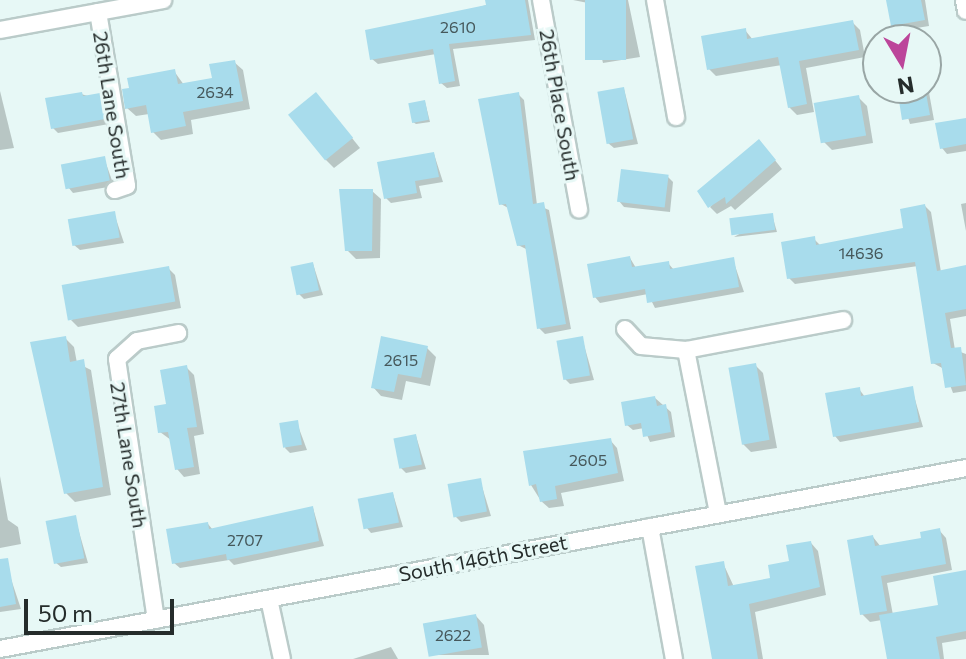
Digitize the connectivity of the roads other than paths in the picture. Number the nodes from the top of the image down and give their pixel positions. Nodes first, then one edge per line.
1 (163, 0) edge
2 (541, 0) edge
3 (655, 0) edge
4 (964, 0) edge
5 (966, 11) edge
6 (98, 12) junction
7 (0, 30) edge
8 (676, 117) dead end
9 (115, 190) dead end
10 (579, 210) dead end
11 (843, 320) dead end
12 (625, 329) dead end
13 (178, 333) dead end
14 (686, 350) junction
15 (966, 468) edge
16 (718, 513) junction
17 (650, 527) junction
18 (269, 599) junction
19 (156, 620) junction
20 (0, 649) edge
21 (282, 659) edge
22 (674, 659) edge

1 - 6 street
2 - 10 street, 26th Place South
3 - 8 street
4 - 5 street
6 - 7 street
6 - 9 street, 26th Lane South
11 - 14 street
12 - 14 street
13 - 19 street, 27th Lane South
14 - 16 street
15 - 16 street, South 146th Street
16 - 17 street, South 146th Street
17 - 18 street, South 146th Street
17 - 22 street
18 - 19 street, South 146th Street
18 - 21 street
19 - 20 street, South 146th Street

